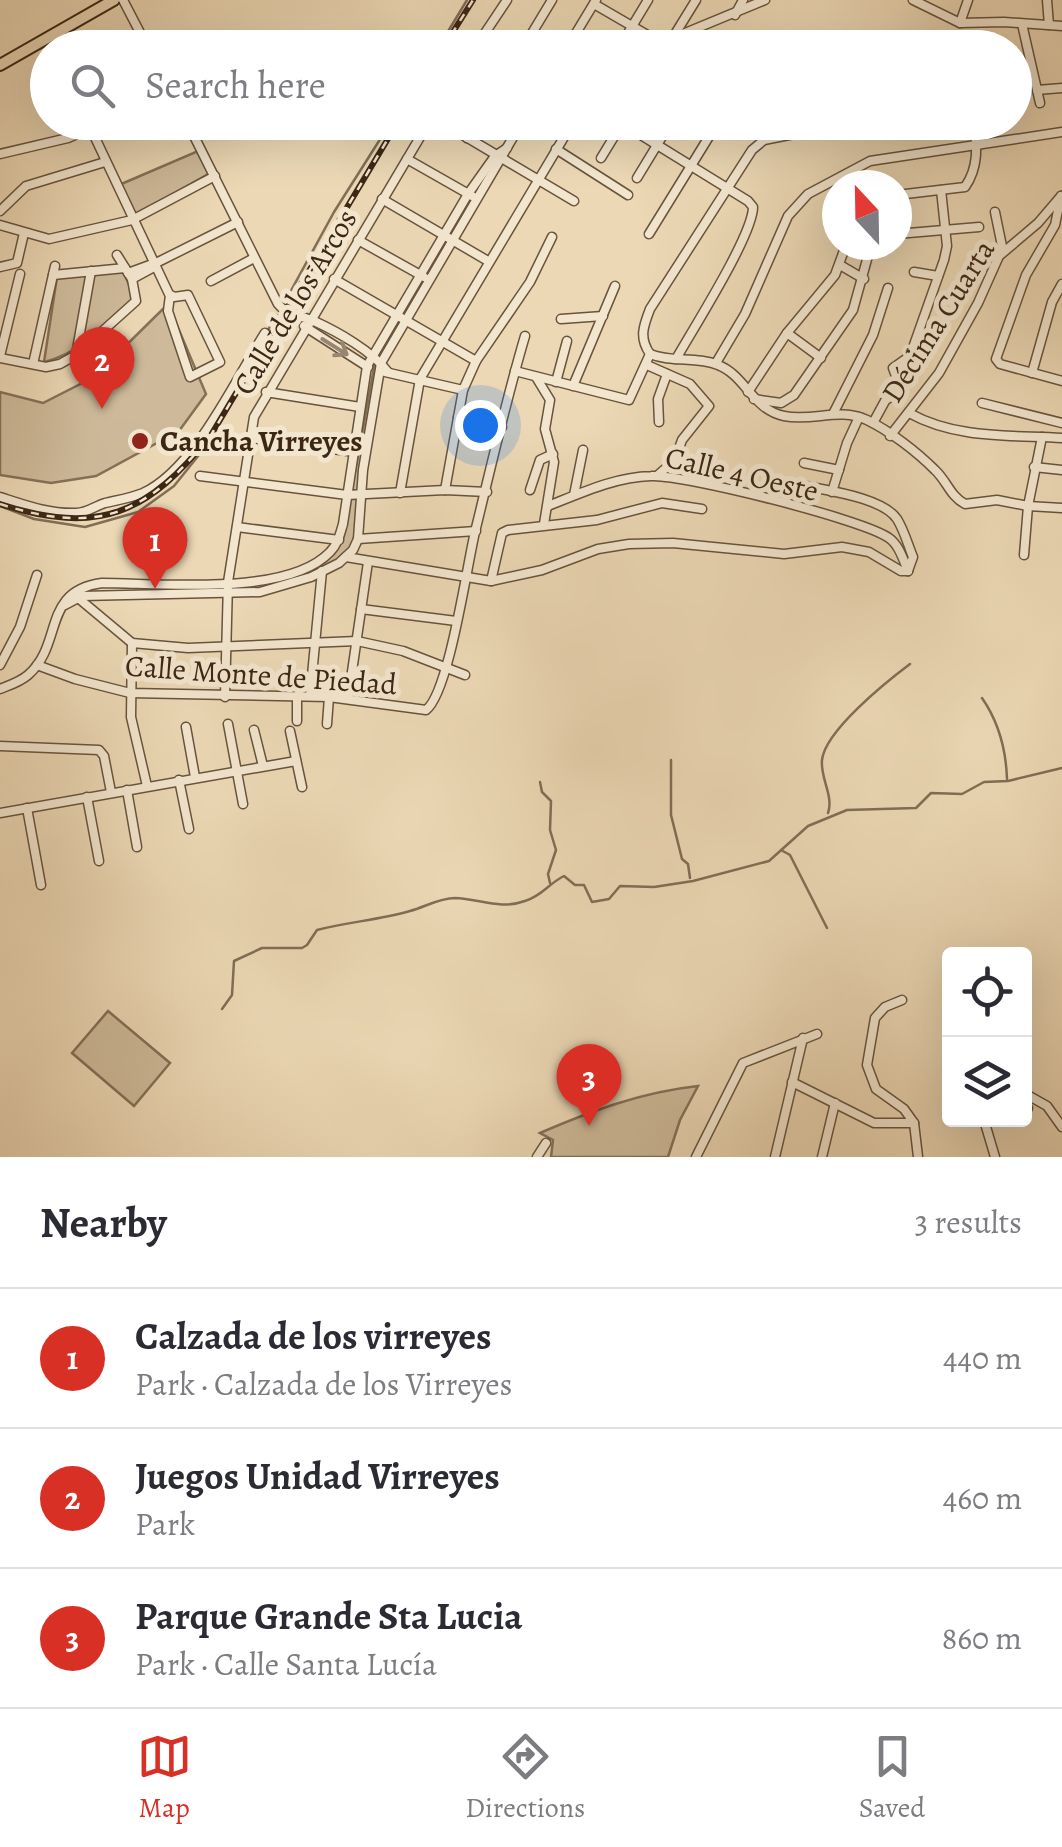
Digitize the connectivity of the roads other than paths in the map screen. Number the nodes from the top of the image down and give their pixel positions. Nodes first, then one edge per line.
1 (114, 0) edge
2 (122, 0) edge
3 (507, 0) edge
4 (552, 0) edge
5 (648, 0) edge
6 (696, 0) edge
7 (743, 0) edge
8 (765, 0) edge
9 (913, 0) edge
10 (968, 0) edge
11 (1047, 0) edge
12 (595, 2) edge
13 (735, 14) junction
14 (960, 24) junction
15 (1022, 24) junction
16 (632, 25) junction
17 (1049, 26) junction
18 (1062, 26) edge
19 (61, 30) edge
20 (138, 30) edge
21 (487, 30) edge
22 (534, 30) edge
23 (578, 30) edge
24 (629, 30) edge
25 (642, 30) edge
26 (678, 30) edge
27 (700, 30) edge
28 (1023, 30) edge
29 (30, 48) edge
30 (0, 65) edge
31 (1032, 68) edge
32 (1062, 88) edge
33 (1037, 90) junction
34 (1040, 103) dead end
35 (1062, 132) edge
36 (1032, 137) edge
37 (60, 140) edge
38 (95, 140) edge
39 (196, 140) edge
40 (418, 140) edge
41 (470, 140) edge
42 (512, 140) edge
43 (562, 140) edge
44 (611, 140) edge
45 (647, 140) edge
46 (660, 140) edge
47 (708, 140) edge
48 (775, 140) edge
49 (976, 140) edge
50 (1013, 140) edge
51 (656, 146) junction
52 (977, 146) junction
53 (556, 149) junction
54 (0, 154) edge
55 (498, 157) junction
56 (601, 158) dead end
57 (406, 159) junction
58 (105, 162) junction
59 (692, 168) junction
60 (215, 176) junction
61 (636, 178) dead end
62 (537, 179) junction
63 (726, 189) junction
64 (941, 190) junction
65 (912, 193) edge
66 (628, 195) dead end
67 (472, 196) junction
68 (382, 199) junction
69 (574, 201) dead end
70 (0, 212) edge
71 (995, 212) dead end
72 (132, 220) junction
73 (238, 222) junction
74 (0, 225) edge
75 (979, 227) dead end
76 (944, 230) junction
77 (24, 233) junction
78 (912, 233) edge
79 (650, 234) dead end
80 (442, 236) junction
81 (552, 237) dead end
82 (358, 240) junction
83 (452, 241) junction
84 (1003, 250) junction
85 (117, 255) dead end
86 (254, 258) junction
87 (842, 260) edge
88 (868, 260) edge
89 (488, 262) junction
90 (155, 264) junction
91 (840, 265) junction
92 (0, 267) edge
93 (92, 271) junction
94 (914, 272) dead end
95 (128, 273) junction
96 (20, 274) dead end
97 (938, 276) junction
98 (424, 277) junction
99 (334, 279) junction
100 (864, 279) junction
101 (212, 282) dead end
102 (1062, 284) edge
103 (616, 286) dead end
104 (888, 288) dead end
105 (170, 295) junction
106 (395, 316) junction
107 (603, 316) junction
108 (561, 319) dead end
109 (404, 321) junction
110 (307, 323) junction
111 (265, 332) dead end
112 (788, 333) junction
113 (525, 336) dead end
114 (567, 340) dead end
115 (440, 343) junction
116 (650, 354) junction
117 (76, 355) junction
118 (372, 356) junction
119 (0, 357) edge
120 (821, 358) junction
121 (676, 359) junction
122 (476, 361) junction
123 (381, 363) junction
124 (33, 364) junction
125 (716, 364) junction
126 (647, 365) junction
127 (367, 366) junction
128 (514, 371) junction
129 (383, 372) junction
130 (1032, 373) junction
131 (667, 374) junction
132 (536, 377) junction
133 (420, 379) junction
134 (1062, 381) edge
135 (556, 382) junction
136 (573, 386) junction
137 (463, 390) junction
138 (266, 392) junction
139 (751, 396) junction
140 (982, 403) dead end
141 (360, 407) junction
142 (908, 413) junction
143 (833, 414) junction
144 (458, 417) junction
145 (859, 417) junction
146 (659, 422) dead end
147 (1062, 422) edge
148 (873, 423) junction
149 (502, 427) junction
150 (890, 436) junction
151 (1042, 437) junction
152 (250, 438) junction
153 (1062, 438) edge
154 (583, 450) dead end
155 (354, 452) junction
156 (553, 454) junction
157 (804, 463) dead end
158 (1034, 466) junction
159 (839, 470) junction
160 (1062, 470) edge
161 (658, 475) junction
162 (200, 476) dead end
163 (244, 482) junction
164 (806, 486) dead end
165 (445, 490) junction
166 (530, 490) dead end
167 (487, 492) junction
168 (832, 492) junction
169 (400, 493) junction
170 (348, 495) junction
171 (360, 496) junction
172 (574, 496) junction
173 (0, 497) edge
174 (548, 506) junction
175 (1028, 506) junction
176 (1062, 508) edge
177 (702, 510) dead end
178 (544, 524) junction
179 (237, 528) junction
180 (476, 531) junction
181 (358, 538) junction
182 (339, 540) junction
183 (1024, 555) dead end
184 (346, 557) junction
185 (320, 560) junction
186 (368, 562) junction
187 (908, 571) junction
188 (322, 572) junction
189 (37, 575) dead end
190 (466, 579) junction
191 (490, 581) junction
192 (228, 587) junction
193 (76, 597) junction
194 (62, 608) junction
195 (361, 609) junction
196 (456, 621) junction
197 (314, 641) junction
198 (357, 642) junction
199 (132, 643) junction
200 (225, 647) junction
201 (0, 665) edge
202 (37, 665) junction
203 (446, 668) junction
204 (465, 675) dead end
205 (0, 689) edge
206 (130, 693) junction
207 (297, 696) junction
208 (310, 696) junction
209 (225, 697) junction
210 (329, 697) junction
211 (348, 699) junction
212 (297, 721) dead end
213 (228, 724) dead end
214 (327, 724) dead end
215 (186, 727) dead end
216 (254, 730) dead end
217 (290, 732) dead end
218 (0, 746) edge
219 (296, 761) junction
220 (264, 766) junction
221 (236, 770) junction
222 (195, 778) junction
223 (179, 780) junction
224 (147, 786) junction
225 (302, 787) dead end
226 (127, 790) junction
227 (111, 792) junction
228 (87, 797) junction
229 (243, 804) dead end
230 (27, 808) junction
231 (0, 814) edge
232 (189, 830) dead end
233 (137, 847) dead end
234 (99, 861) dead end
235 (41, 885) dead end
236 (902, 1000) dead end
237 (816, 1034) dead end
238 (803, 1038) junction
239 (792, 1082) junction
240 (1032, 1098) edge
241 (835, 1103) junction
242 (914, 1123) junction
243 (986, 1127) edge
244 (1062, 1128) edge
245 (546, 1143) dead end
246 (537, 1157) edge
247 (696, 1157) edge
248 (775, 1157) edge
249 (822, 1157) edge
250 (918, 1157) edge
251 (996, 1157) edge

1 - 19 main road
2 - 20 street
3 - 21 street
4 - 22 street
5 - 16 street
6 - 26 street
7 - 13 street
8 - 13 street
9 - 14 street
10 - 14 street
11 - 17 street
12 - 16 street
12 - 23 street
13 - 27 street
14 - 15 street
15 - 17 street
15 - 28 street
16 - 24 street
16 - 25 street
17 - 18 street
29 - 30 main road
31 - 33 street
32 - 33 street
33 - 34 street
35 - 36 street
37 - 54 street
38 - 58 street
39 - 60 street
40 - 57 street, Calle de los Arcos
41 - 55 street
42 - 55 street
43 - 53 street
44 - 56 street
45 - 51 street
46 - 51 street
47 - 59 street
48 - 63 street
49 - 52 street
50 - 52 street
51 - 59 street
51 - 61 street
52 - 64 street
52 - 125 street
53 - 62 street
53 - 66 street
55 - 62 street
55 - 67 street
57 - 67 street
57 - 68 street, Calle de los Arcos
58 - 70 street
58 - 72 street
59 - 63 street
59 - 79 street
60 - 72 street
60 - 73 street
62 - 69 street
62 - 89 street
63 - 116 street
63 - 121 street
64 - 65 street
64 - 76 street
67 - 80 street
67 - 83 street
68 - 80 street
68 - 82 street, Calle de los Arcos
71 - 84 street
72 - 77 street
72 - 90 street
73 - 86 street
73 - 90 street
74 - 77 street
75 - 76 street
76 - 78 street
76 - 97 street
77 - 92 street
80 - 83 street
80 - 98 street
81 - 122 street
82 - 98 street
82 - 99 street, Calle de los Arcos
83 - 89 street
83 - 98 street
84 - 130 street, Décima Cuarta
84 - 142 street, Décima Cuarta
85 - 95 street
86 - 101 street
86 - 110 street
87 - 91 street
88 - 100 street
89 - 115 street
90 - 95 street
90 - 105 street
91 - 100 street
91 - 112 street
93 - 95 street
93 - 117 street
93 - 124 street
94 - 97 street
95 - 117 street
96 - 119 street
97 - 148 street
98 - 106 street
98 - 109 street
99 - 106 street
99 - 110 street, Calle de los Arcos
100 - 120 street
102 - 130 street
103 - 107 street
104 - 143 street
105 - 105 street
106 - 109 street
106 - 118 street
107 - 108 street
107 - 136 street
109 - 115 street
109 - 123 street
110 - 118 street
110 -> 127 street
110 - 138 street, Calle de los Arcos
111 - 173 street
112 - 120 street
112 - 139 street
113 - 128 street
114 - 135 street
115 - 122 street
115 - 133 street
116 - 121 street
116 - 126 street
117 - 124 street
118 - 123 street
118 - 127 street
119 - 124 street
120 - 139 street
121 - 125 street
122 - 137 street
123 - 129 street
125 - 139 street
126 - 131 street
126 - 136 street
127 - 129 street
127 - 141 street
128 - 132 street
128 - 149 street
129 - 133 street
129 - 171 street
130 - 134 street, Décima Cuarta
131 - 146 street
131 - 161 street
132 - 135 street
132 - 156 street
133 - 137 street
133 - 169 street
135 - 136 street
137 - 144 street
138 - 141 street
138 - 152 street, Calle de los Arcos
139 - 143 street
140 - 147 street
141 - 155 street
142 - 150 street, Décima Cuarta
142 - 151 street
143 - 145 street
144 - 149 street
144 - 165 street
145 - 148 street
145 - 159 street
148 - 150 street
149 - 167 street
150 - 175 street
151 - 153 street
151 - 158 street
152 - 155 street
152 - 163 street, Calle de los Arcos
154 - 172 street
155 - 170 street
156 - 166 street
156 - 174 street
157 - 159 street
158 - 160 street
158 - 175 street
159 - 168 street
161 - 172 street, Calle 4 Oeste
161 - 187 street, Calle 4 Oeste
162 - 163 street
163 - 170 street
163 - 179 street, Calle de los Arcos
164 - 168 street
165 - 167 street
165 - 169 street
167 - 180 street
168 - 187 street
169 - 171 street
170 - 171 street
170 - 182 street
171 - 181 street
172 - 174 street, Calle 4 Oeste
174 - 178 street
175 - 176 street
175 - 183 street
177 - 178 street
178 - 191 street
179 - 182 street
179 - 192 street, Calle de los Arcos
180 - 181 street
180 - 190 street
181 - 184 street
182 - 185 street
184 - 186 street
184 - 188 street
185 - 188 street
185 - 192 street
186 - 190 street
186 - 195 street
187 - 191 street
188 - 192 street
188 - 197 street
189 - 201 street
190 - 191 street
190 - 196 street
192 - 193 street
192 - 194 street
192 - 200 street, Calle de los Arcos
193 - 194 street
193 - 199 street
194 - 202 street
195 - 196 street
195 - 198 street
196 - 203 street
197 - 198 street
197 - 200 street
197 - 208 street
198 - 203 street
198 - 211 street
199 - 200 street
199 - 206 street
200 - 209 street, Calle de los Arcos
202 - 205 street
202 - 206 street, Calle Monte de Piedad
203 - 204 street
203 - 211 street, Calle Monte de Piedad
206 - 209 street, Calle Monte de Piedad
206 - 224 street
207 - 208 street, Calle Monte de Piedad
207 - 209 street, Calle Monte de Piedad
207 - 212 street
208 - 210 street, Calle Monte de Piedad
210 - 211 street, Calle Monte de Piedad
210 - 214 street
213 - 221 street
215 - 222 street
216 - 220 street
217 - 219 street
218 - 227 street
219 - 220 street
219 - 225 street
220 - 221 street
221 - 222 street
221 - 229 street
222 - 223 street
223 - 224 street
223 - 232 street
224 - 226 street
226 - 227 street
226 - 233 street
227 - 228 street
228 - 230 street
228 - 234 street
230 - 231 street
230 - 235 street
236 - 242 street
237 - 238 street
238 - 239 street
238 - 247 street
239 - 241 street
239 - 248 street
240 - 244 street
241 - 242 street
241 - 249 street
242 - 250 street
243 - 251 street
245 - 246 street

